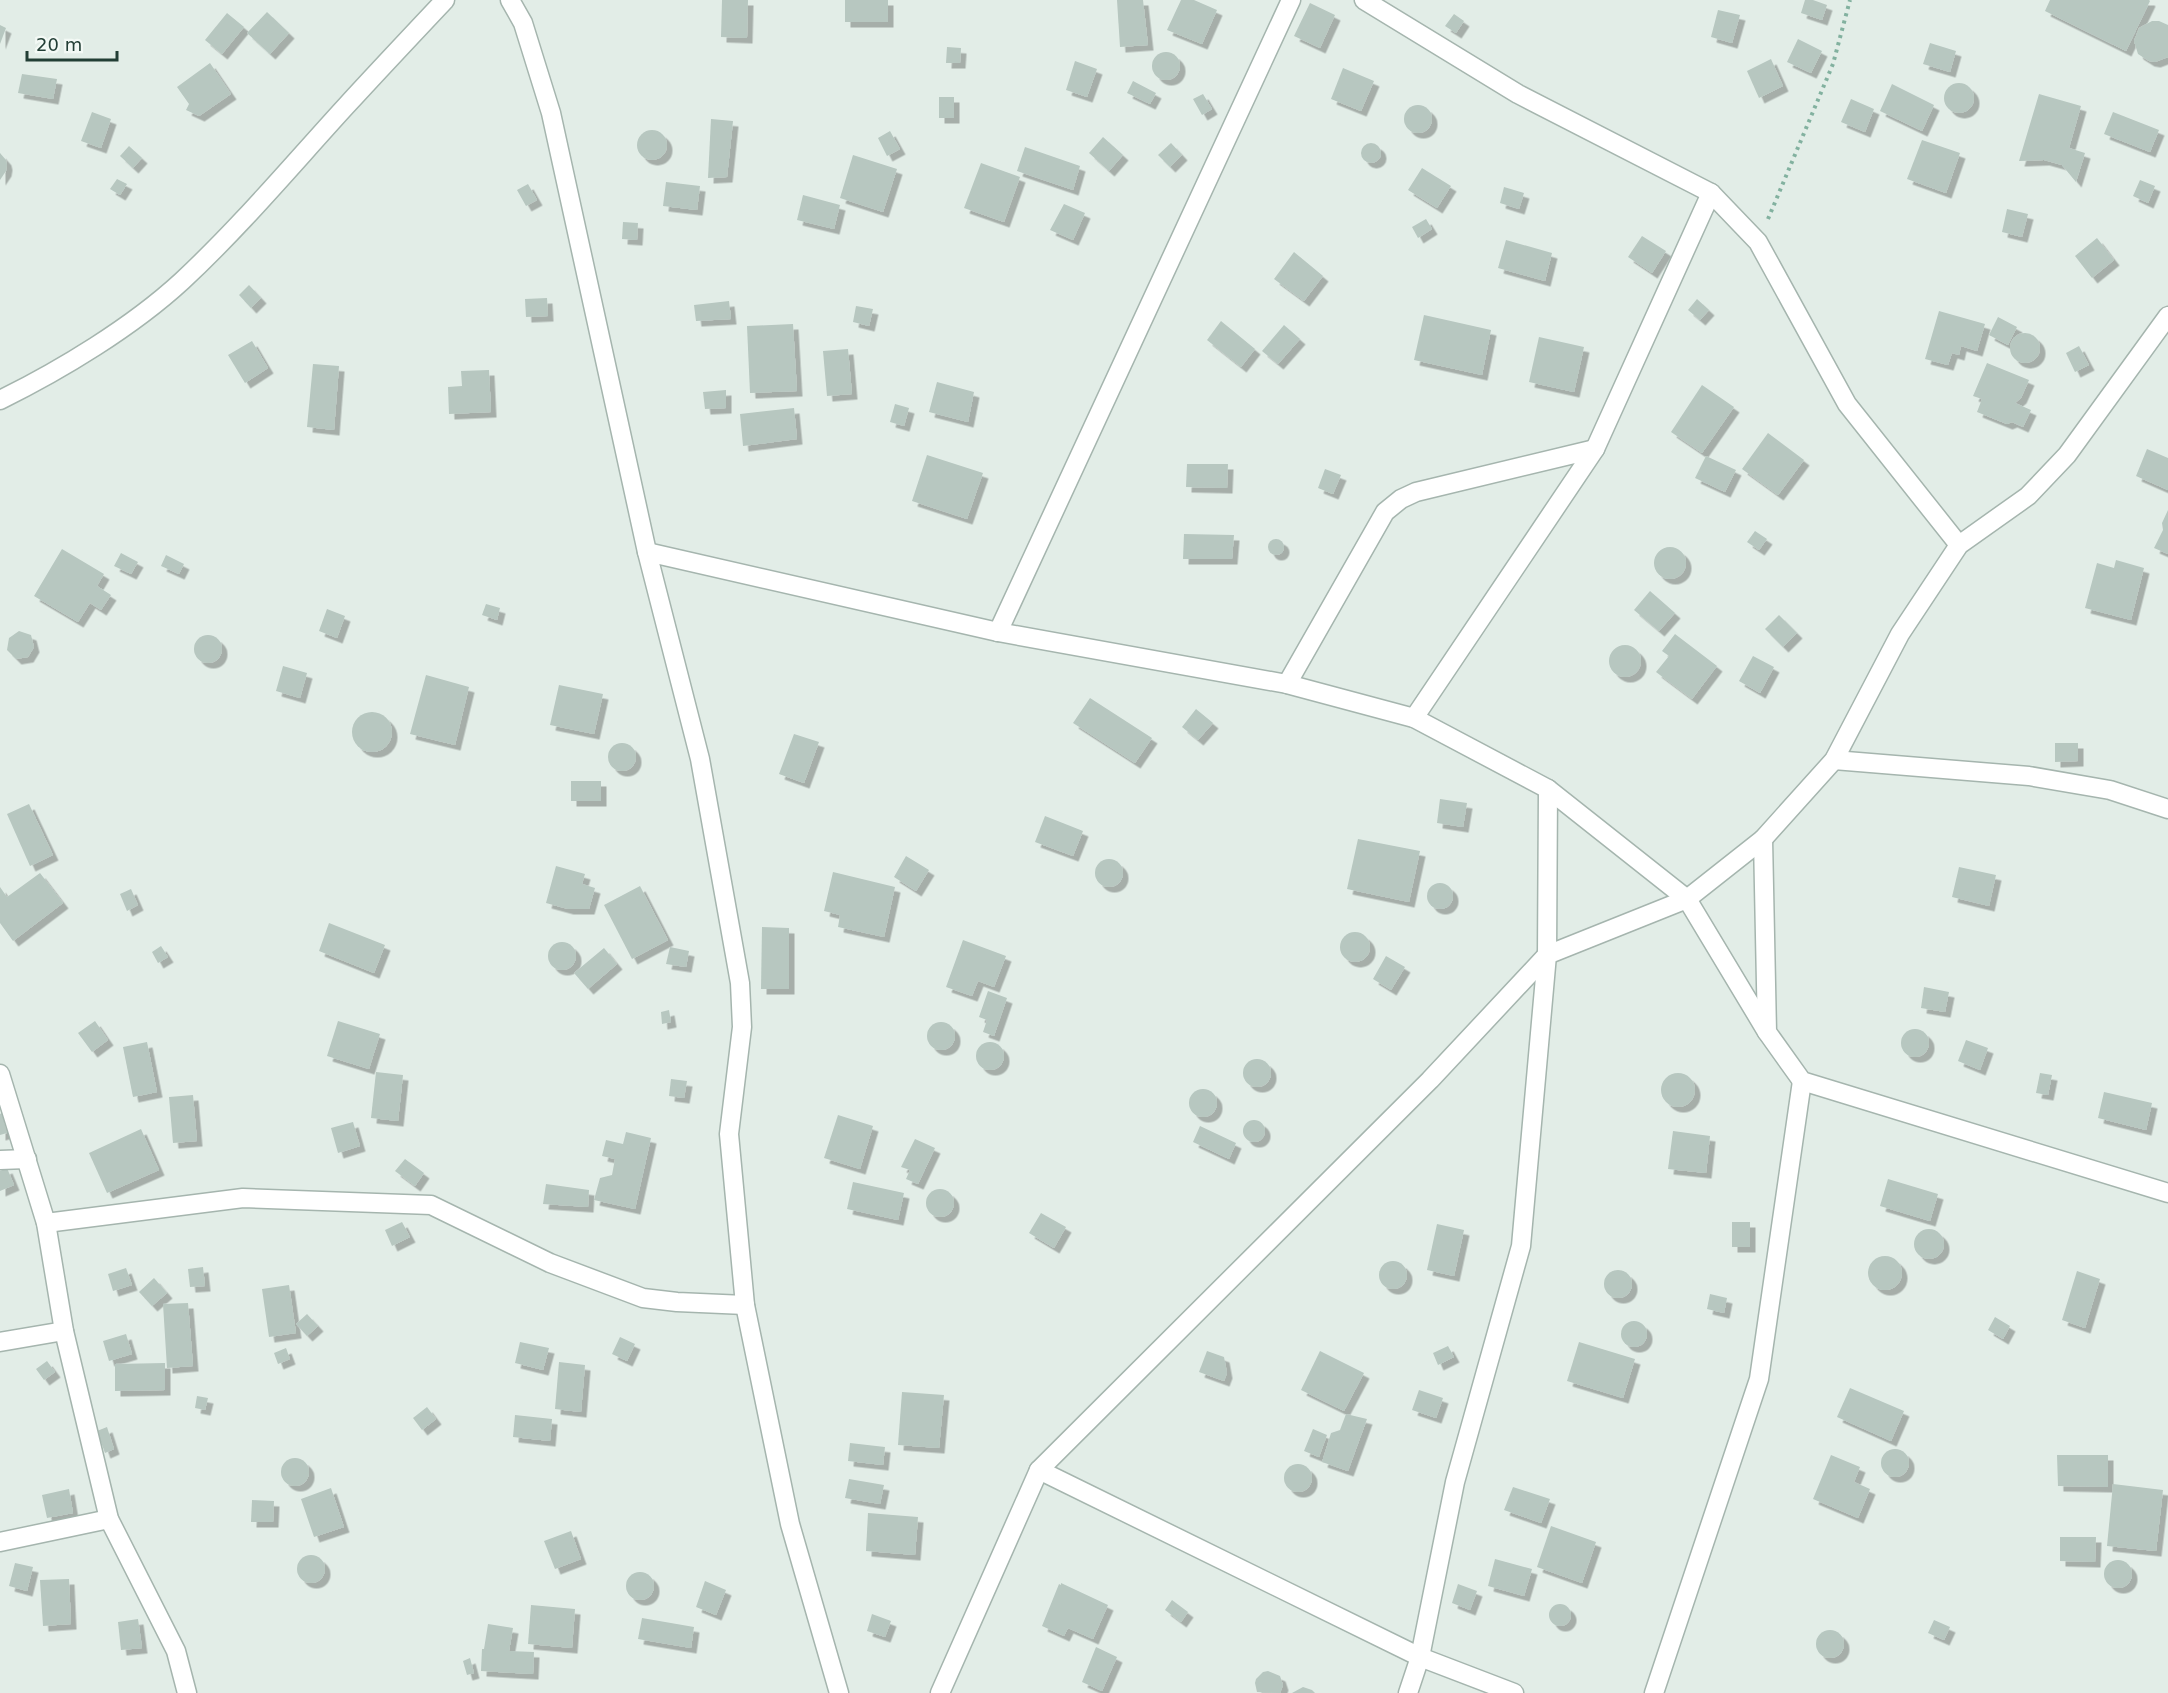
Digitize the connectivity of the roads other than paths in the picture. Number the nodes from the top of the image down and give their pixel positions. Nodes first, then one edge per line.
1 (446, 0) edge
2 (510, 0) edge
3 (1291, 0) edge
4 (1364, 0) edge
5 (1711, 193) junction
6 (2168, 316) edge
7 (0, 400) edge
8 (1595, 449) junction
9 (1959, 545) junction
10 (646, 552) junction
11 (998, 632) junction
12 (1287, 684) junction
13 (1414, 718) junction
14 (1834, 760) junction
15 (1548, 789) junction
16 (2168, 809) edge
17 (1763, 839) junction
18 (1687, 899) junction
19 (1547, 955) junction
20 (1767, 1032) junction
21 (0, 1074) edge
22 (1802, 1081) junction
23 (27, 1159) junction
24 (0, 1160) edge
25 (2168, 1193) edge
26 (46, 1223) junction
27 (745, 1305) junction
28 (64, 1331) junction
29 (0, 1342) edge
30 (1039, 1470) junction
31 (109, 1519) junction
32 (0, 1542) edge
33 (1419, 1657) junction
34 (187, 1693) edge
35 (839, 1693) edge
36 (940, 1693) edge
37 (1408, 1693) edge
38 (1514, 1693) edge
39 (1654, 1693) edge

1 - 7 street
2 - 10 street
3 - 11 street
4 - 5 street
5 - 8 street
5 - 9 street
6 - 9 street
8 - 12 street
8 - 13 street
9 - 14 street
10 - 11 street
10 - 27 street
11 - 12 street
12 - 13 street
13 - 15 street
14 - 16 street
14 - 17 street
15 - 18 street
15 - 19 street
17 - 18 street
17 - 20 street
18 - 19 street
18 - 20 street
19 - 30 street
19 - 33 street
20 - 22 street
21 - 23 street
22 - 25 street
22 - 39 street
23 - 24 street
23 - 26 street
26 - 27 street
26 - 28 street
27 - 35 street
28 - 29 street
28 - 31 street
30 - 33 street
30 - 36 street
31 - 32 street
31 - 34 street
33 - 37 street
33 - 38 street

